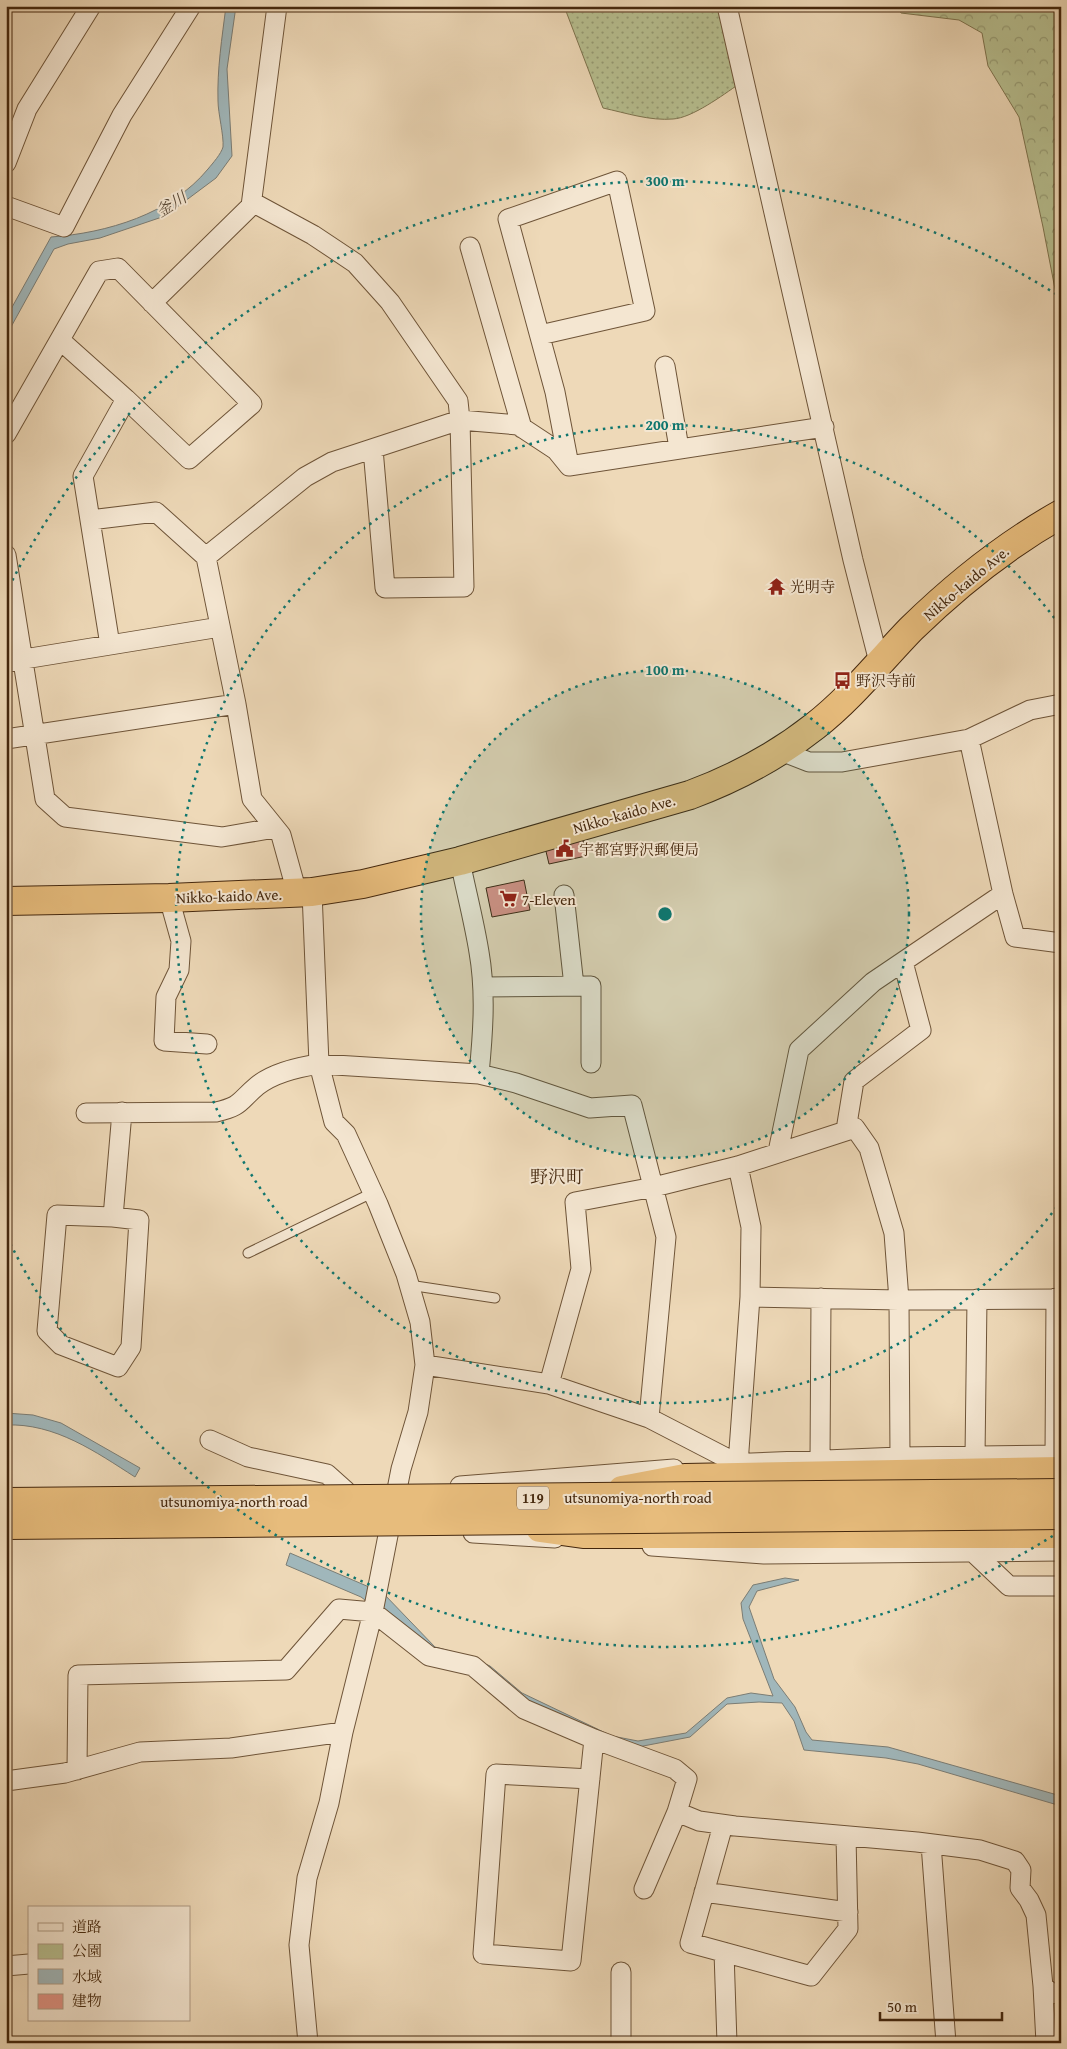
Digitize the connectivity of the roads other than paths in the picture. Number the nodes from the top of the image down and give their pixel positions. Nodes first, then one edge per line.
1 (91, 6) edge
2 (191, 6) edge
3 (276, 6) edge
4 (727, 6) edge
5 (6, 163) edge
6 (251, 206) junction
7 (7, 207) edge
8 (470, 247) dead end
9 (152, 303) junction
10 (540, 335) junction
11 (60, 340) junction
12 (665, 366) dead end
13 (126, 399) junction
14 (460, 420) junction
15 (824, 426) junction
16 (522, 428) junction
17 (6, 434) edge
18 (679, 448) junction
19 (372, 449) junction
20 (569, 466) junction
21 (1061, 514) edge
22 (90, 520) junction
23 (6, 555) edge
24 (206, 557) junction
25 (220, 627) junction
26 (110, 645) junction
27 (14, 660) edge
28 (879, 662) junction
29 (236, 704) junction
30 (1061, 704) edge
31 (34, 735) junction
32 (6, 739) edge
33 (969, 739) junction
34 (781, 751) junction
35 (275, 828) junction
36 (460, 861) junction
37 (304, 892) junction
38 (1003, 894) junction
39 (564, 895) dead end
40 (169, 898) junction
41 (6, 901) edge
42 (1061, 943) edge
43 (903, 962) junction
44 (574, 986) junction
45 (483, 987) junction
46 (207, 1044) dead end
47 (591, 1063) dead end
48 (319, 1064) junction
49 (479, 1074) junction
50 (86, 1112) dead end
51 (122, 1112) junction
52 (846, 1130) junction
53 (778, 1152) junction
54 (738, 1166) junction
55 (654, 1187) junction
56 (372, 1193) junction
57 (113, 1218) junction
58 (248, 1253) dead end
59 (409, 1285) junction
60 (750, 1297) junction
61 (494, 1298) dead end
62 (821, 1298) junction
63 (1058, 1298) edge
64 (977, 1299) junction
65 (899, 1300) junction
66 (425, 1366) junction
67 (549, 1384) junction
68 (648, 1418) junction
69 (210, 1440) dead end
70 (976, 1456) junction
71 (900, 1457) junction
72 (820, 1460) junction
73 (1059, 1460) edge
74 (738, 1464) junction
75 (346, 1491) junction
76 (397, 1491) junction
77 (6, 1493) edge
78 (1061, 1493) edge
79 (586, 1497) junction
80 (6, 1502) edge
81 (1061, 1515) edge
82 (487, 1520) junction
83 (6, 1525) edge
84 (389, 1530) junction
85 (1061, 1534) edge
86 (6, 1535) edge
87 (1061, 1551) edge
88 (973, 1552) junction
89 (1061, 1586) edge
90 (373, 1612) junction
91 (343, 1732) junction
92 (594, 1739) junction
93 (77, 1770) junction
94 (590, 1780) junction
95 (6, 1781) edge
96 (677, 1812) junction
97 (723, 1824) junction
98 (846, 1836) junction
99 (931, 1844) junction
100 (644, 1889) dead end
101 (704, 1892) junction
102 (848, 1912) junction
103 (724, 1952) junction
104 (28, 1964) edge
105 (6, 1966) edge
106 (621, 1972) dead end
107 (1042, 1986) junction
108 (1061, 1994) edge
109 (308, 2043) edge
110 (621, 2043) edge
111 (727, 2043) edge
112 (946, 2043) edge
113 (1046, 2043) edge

1 - 5 street
2 - 7 street
3 - 6 street
4 - 15 street
6 - 9 street
6 - 14 street
8 - 16 street
9 - 11 street
9 - 13 street
10 - 10 street
10 - 20 street
11 - 13 street
11 - 17 street
12 - 18 street
13 - 22 street
14 - 16 street
14 - 19 street
14 - 19 street
15 - 18 street
15 - 28 street
16 - 20 street
18 - 20 street
19 - 24 street
21 - 28 highway, Nikko-kaido Ave.
22 - 24 street
22 - 26 street
23 - 27 street
24 - 25 street
25 - 26 street
25 - 29 street
26 - 27 street
27 - 31 street
28 - 34 highway, Nikko-kaido Ave.
29 - 31 street
29 - 35 street
30 - 33 street
31 - 32 street
31 - 35 street
33 - 34 street
33 - 38 street
34 - 36 highway, Nikko-kaido Ave.
35 - 37 street
36 - 37 highway, Nikko-kaido Ave.
36 - 45 street
37 - 40 highway, Nikko-kaido Ave.
37 - 48 street
38 - 42 street
38 - 43 street
39 - 44 street
40 - 41 highway, Nikko-kaido Ave.
40 - 46 street
43 - 52 street
43 - 53 street
44 - 45 street
44 - 47 street
45 - 49 street
48 - 49 street
48 - 51 street
48 - 56 street
49 - 55 street
50 - 51 street
51 - 57 street
52 - 53 street
52 - 65 street
53 - 54 street
54 - 55 street
54 - 60 street
55 - 67 street
55 - 68 street
56 - 58 lane
56 - 59 street
57 - 57 street
59 - 61 lane
59 - 66 street
60 - 62 street
60 - 74 street
62 - 65 street
62 - 72 street
63 - 64 street
63 - 73 street
64 - 65 street
64 - 70 street
65 - 71 street
66 - 67 street
66 - 76 street
67 - 68 street
68 - 74 street
69 - 75 street
70 - 71 street
70 - 73 street
71 - 72 street
72 - 74 street
73 - 79 highway, bridge
74 - 76 street
75 - 76 street
75 - 77 street
76 - 84 street
78 - 79 highway, utsunomiya-north road / 119, bridge
79 - 80 highway, utsunomiya-north road / 119, bridge
81 - 82 highway, utsunomiya-north road / 119, bridge
82 - 83 highway, utsunomiya-north road / 119, bridge
82 - 85 highway, bridge
84 - 86 street
84 - 88 street
84 - 90 street
87 - 88 street
88 - 89 street
90 - 91 street
90 - 92 street
90 - 93 street
91 - 93 street
91 - 109 street
92 - 94 street
92 - 96 street
93 - 95 street
94 - 94 street
96 - 97 street
96 - 100 street
97 - 98 street
97 - 101 street
98 - 99 street
98 - 102 street
99 - 107 street
99 - 112 street
101 - 102 street
101 - 103 street
102 - 103 street
103 - 111 street
104 - 105 street
106 - 110 street
107 - 108 street
107 - 113 street

